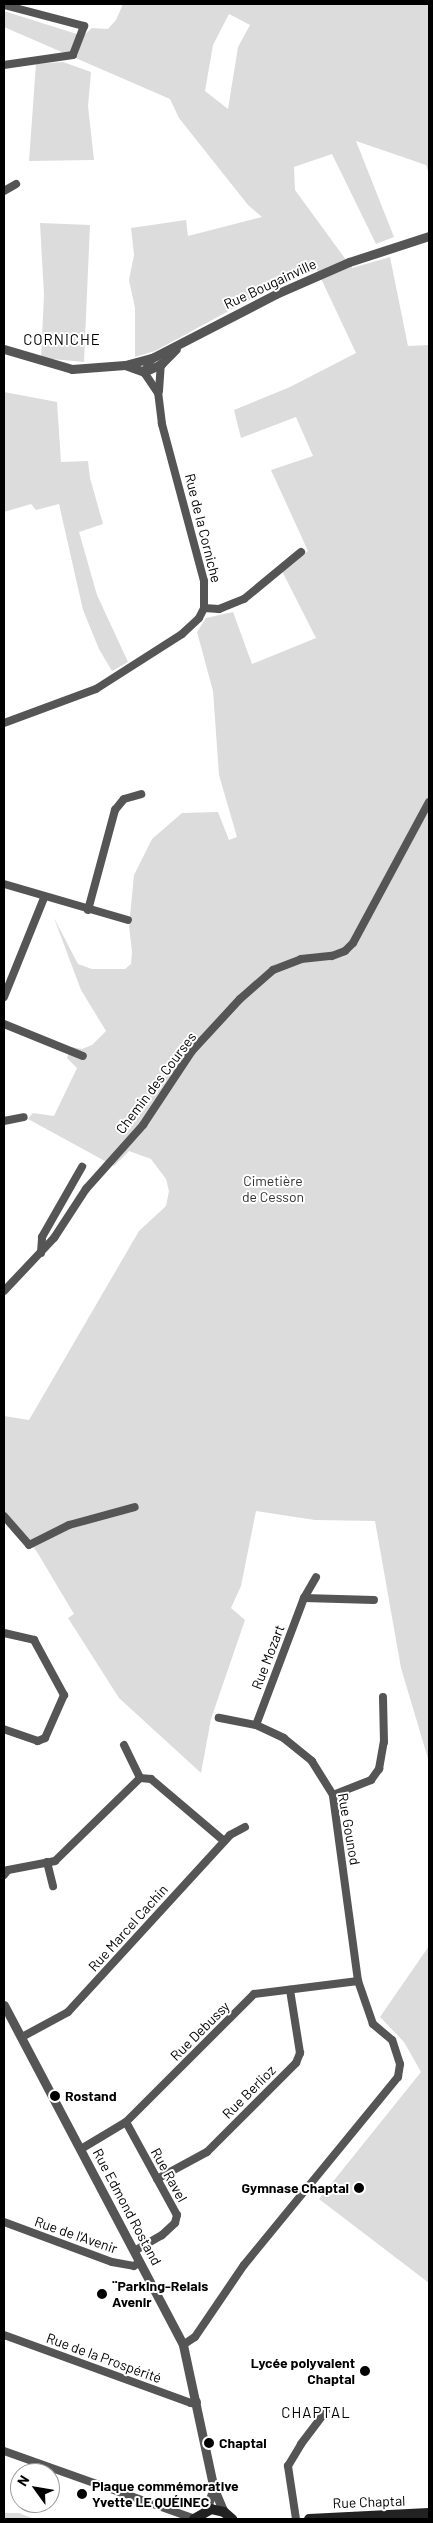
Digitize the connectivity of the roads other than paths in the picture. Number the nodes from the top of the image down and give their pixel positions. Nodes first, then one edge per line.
1 (4, 5) edge
2 (4, 65) edge
3 (16, 184) dead end
4 (4, 191) edge
5 (429, 236) edge
6 (184, 342) junction
7 (4, 349) edge
8 (152, 358) junction
9 (161, 364) junction
10 (125, 365) junction
11 (144, 372) junction
12 (158, 393) junction
13 (301, 552) dead end
14 (204, 608) junction
15 (4, 722) edge
16 (141, 794) dead end
17 (429, 802) edge
18 (4, 884) edge
19 (44, 898) junction
20 (88, 910) junction
21 (128, 920) dead end
22 (4, 996) edge
23 (4, 1024) edge
24 (82, 1056) dead end
25 (24, 1117) dead end
26 (4, 1121) edge
27 (82, 1167) dead end
28 (41, 1253) junction
29 (4, 1290) edge
30 (135, 1507) dead end
31 (4, 1516) edge
32 (316, 1577) dead end
33 (304, 1598) junction
34 (374, 1600) dead end
35 (4, 1633) edge
36 (383, 1697) dead end
37 (220, 1718) dead end
38 (256, 1725) junction
39 (4, 1729) edge
40 (124, 1745) dead end
41 (140, 1778) junction
42 (333, 1795) junction
43 (246, 1827) dead end
44 (224, 1841) junction
45 (47, 1862) junction
46 (4, 1875) edge
47 (53, 1886) dead end
48 (358, 1981) junction
49 (290, 1990) junction
50 (4, 2005) edge
51 (22, 2037) junction
52 (126, 2122) junction
53 (81, 2149) junction
54 (157, 2179) junction
55 (4, 2222) edge
56 (134, 2250) junction
57 (140, 2262) junction
58 (4, 2335) edge
59 (184, 2345) junction
60 (197, 2402) junction
61 (326, 2412) dead end
62 (4, 2451) edge
63 (214, 2489) junction
64 (205, 2510) junction
65 (224, 2512) junction
66 (429, 2513) edge
67 (380, 2517) edge
68 (334, 2518) edge
69 (195, 2519) edge
70 (232, 2519) edge
71 (296, 2519) edge
72 (309, 2519) edge

1 - 2 street
3 - 4 street
5 - 6 street, Rue Bougainville
6 - 8 street, Rue Bougainville
6 - 9 street
7 - 10 street
8 - 10 street, Rue Bougainville
8 - 11 street
9 - 11 street
9 - 12 street
10 - 11 street
11 - 12 street, Rue de la Corniche
12 - 14 street, Rue de la Corniche
13 - 14 street
14 - 15 street
16 - 20 street
17 - 28 street, Chemin des Courses
18 - 19 street
19 - 20 street
19 - 22 street
20 - 21 street
23 - 24 street
25 - 26 street
27 - 28 street
28 - 29 street, Chemin des Courses
30 - 31 street
32 - 33 street, Rue Mozart
33 - 34 street
33 - 38 street, Rue Mozart
35 - 39 street
36 - 42 street
37 - 38 street, Rue Gounod
38 - 42 street, Rue Gounod
40 - 41 street
41 - 44 street
41 - 45 street
42 - 48 street, Rue Gounod
43 - 44 street, Rue Marcel Cachin
44 - 51 street, Rue Marcel Cachin
45 - 46 street
45 - 47 street
48 - 49 street, Rue Debussy
48 - 59 street, Rue Gounod
49 - 52 street, Rue Debussy
49 - 54 street, Rue Berlioz
50 - 51 street, Rue Edmond Rostand
51 - 53 street, Rue Edmond Rostand
52 - 53 street, Rue Debussy
52 - 54 street, Rue Ravel
53 - 56 street, Rue Edmond Rostand
54 - 56 street, Rue Ravel
55 - 57 street, Rue de l'Avenir
56 - 57 street, Rue Edmond Rostand
57 - 59 street, Rue Edmond Rostand
58 - 60 street, Rue de la Prospérité
59 - 60 street, Rue Edmond Rostand
60 - 63 street, Rue Edmond Rostand
61 - 71 street
62 - 69 street
63 - 64 street
63 - 65 street, Rue Edmond Rostand
64 - 65 main road
64 - 69 main road
65 - 70 main road
66 - 67 main road, Rue Chaptal
67 - 68 main road, Rue Chaptal
68 - 72 main road, Rue Chaptal

